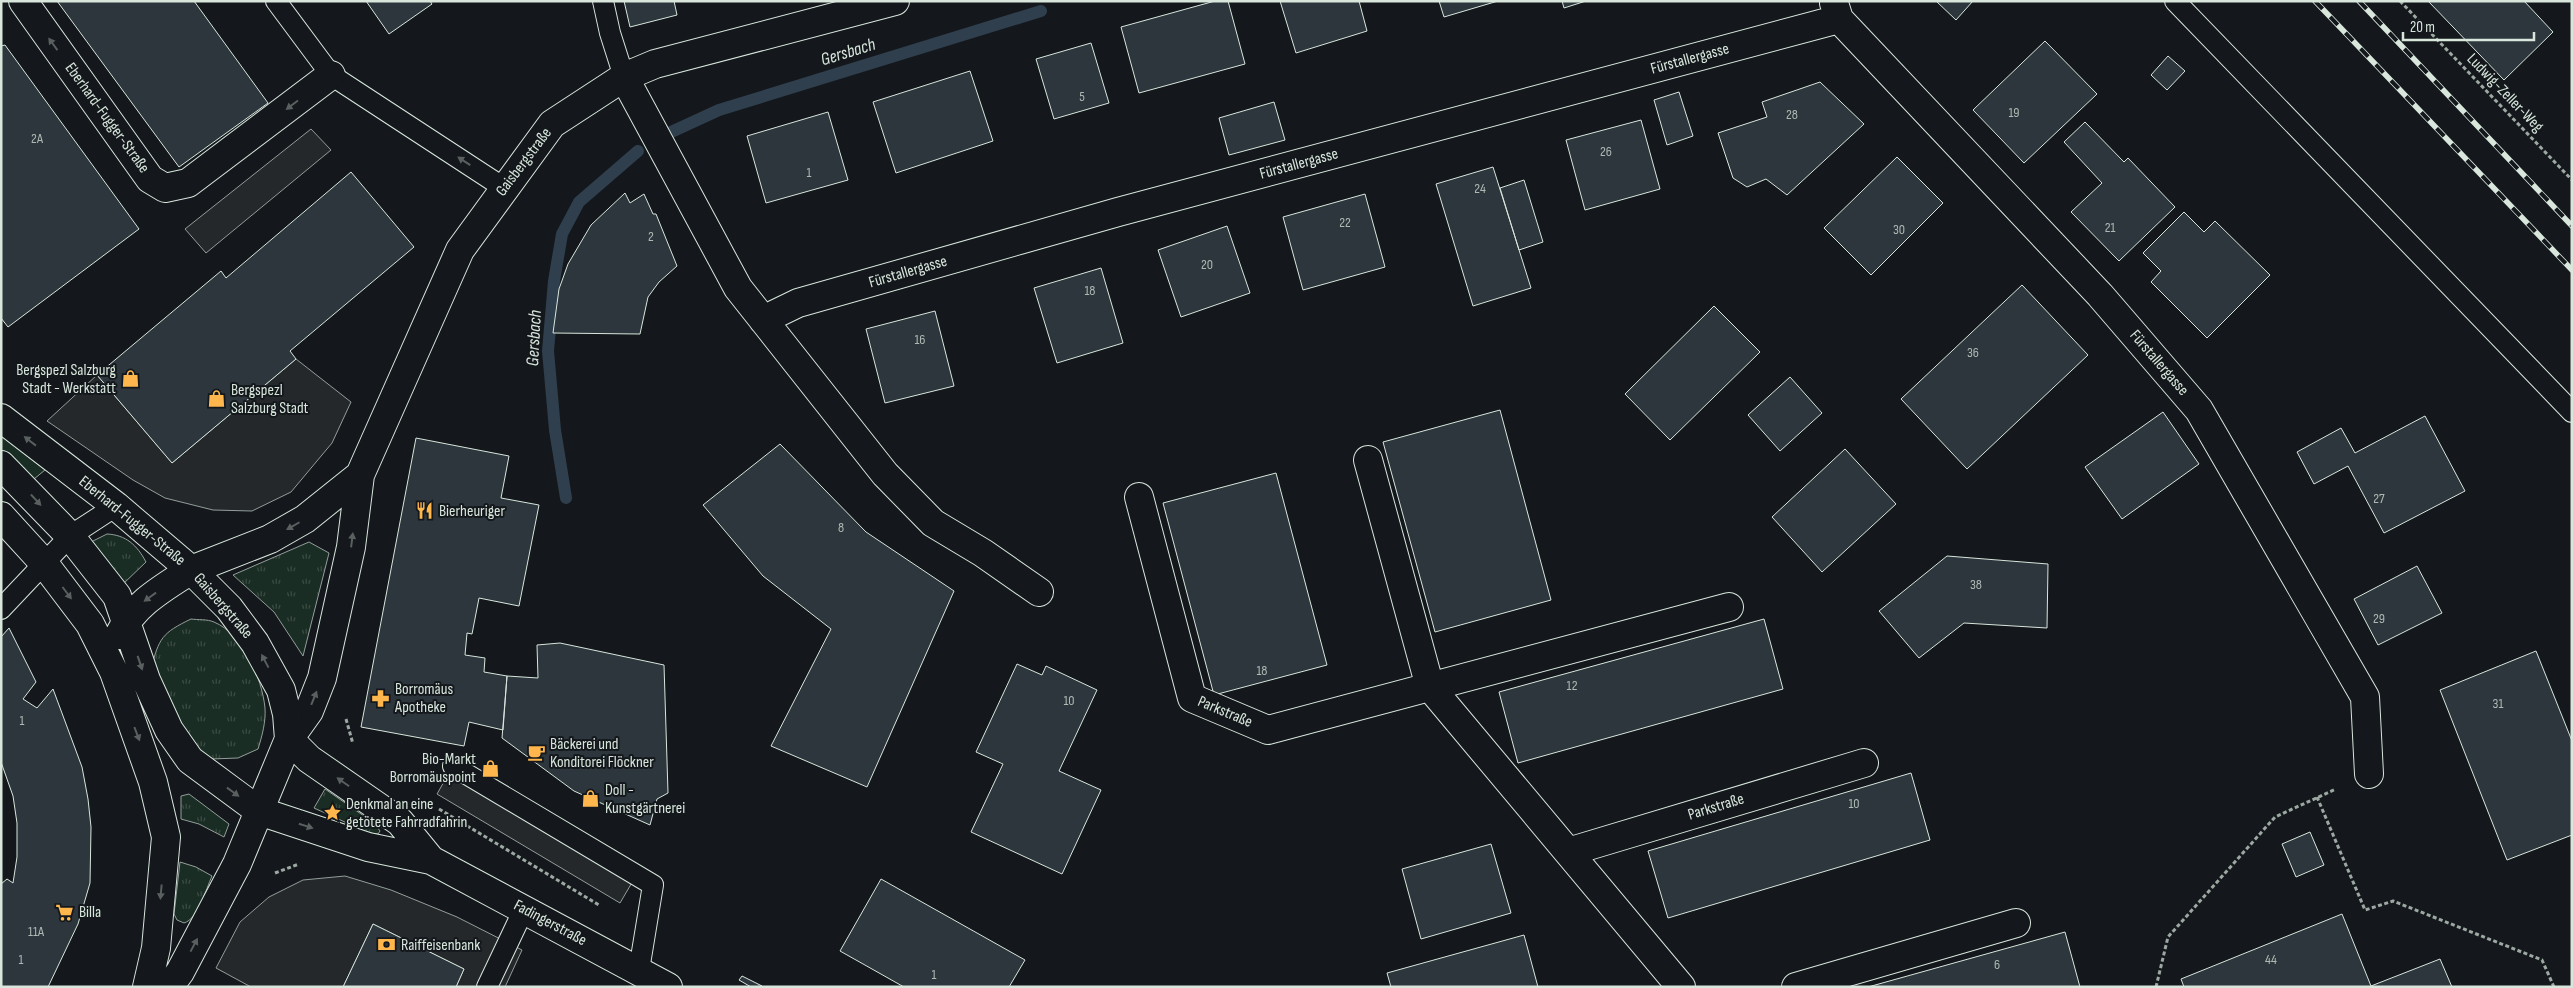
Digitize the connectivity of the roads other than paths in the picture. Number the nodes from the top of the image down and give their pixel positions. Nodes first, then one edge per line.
1 (22, 1) edge
2 (276, 1) edge
3 (603, 1) edge
4 (895, 1) edge
5 (2175, 1) edge
6 (1836, 10) edge
7 (331, 75) junction
8 (624, 77) junction
9 (504, 188) junction
10 (763, 320) junction
11 (2572, 412) edge
12 (1, 418) edge
13 (1368, 460) dead end
14 (1, 465) edge
15 (360, 475) junction
16 (1139, 497) dead end
17 (116, 506) junction
18 (1, 516) edge
19 (70, 536) junction
20 (43, 562) junction
21 (191, 570) junction
22 (1039, 592) dead end
23 (1729, 607) dead end
24 (1, 609) edge
25 (126, 621) junction
26 (114, 672) junction
27 (1430, 687) junction
28 (289, 740) junction
29 (1864, 763) dead end
30 (454, 766) dead end
31 (2369, 774) road end
32 (259, 811) junction
33 (1568, 852) junction
34 (431, 860) junction
35 (524, 909) junction
36 (2016, 923) dead end
37 (639, 970) junction
38 (147, 987) edge
39 (169, 987) edge
40 (487, 987) edge
41 (668, 987) edge
42 (1681, 987) edge
43 (1796, 987) edge

7 -> 1 street, Eberhard-Fugger-Straße
2 - 7 lane
3 - 8 lane
4 - 8 street, Gaisbergstraße
5 - 11 lane
6 - 10 street, Fürstallergasse
6 - 31 street, Fürstallergasse
9 -> 7 lane
8 - 9 street, Gaisbergstraße
8 - 10 street
9 - 15 street, Gaisbergstraße
10 - 22 street
17 -> 12 street, Eberhard-Fugger-Straße
13 - 27 street
14 -> 19 street, Fadingerstraße
15 -> 21 street, Gaisbergstraße
28 -> 15 street, Gaisbergstraße
16 - 27 street, Parkstraße
17 - 19 lane
17 - 21 street, Eberhard-Fugger-Straße
18 - 20 street
19 - 20 lane
19 - 25 street, Fadingerstraße
20 - 24 lane
20 -> 26 street
21 -> 25 street
28 -> 21 street, Gaisbergstraße
23 - 27 street, Parkstraße
25 - 26 street
25 -> 32 street, Fadingerstraße
26 -> 38 street
27 - 33 street
28 - 32 street, Gaisbergstraße
34 -> 28 street, Fadingerstraße
29 - 33 street, Parkstraße
30 - 37 lane
32 -> 34 street, Fadingerstraße
39 -> 32 street, Gaisbergstraße
33 - 42 street
34 - 35 street, Fadingerstraße
35 - 37 street, Fadingerstraße
35 - 40 lane
36 - 43 street
37 - 41 street, Fadingerstraße

